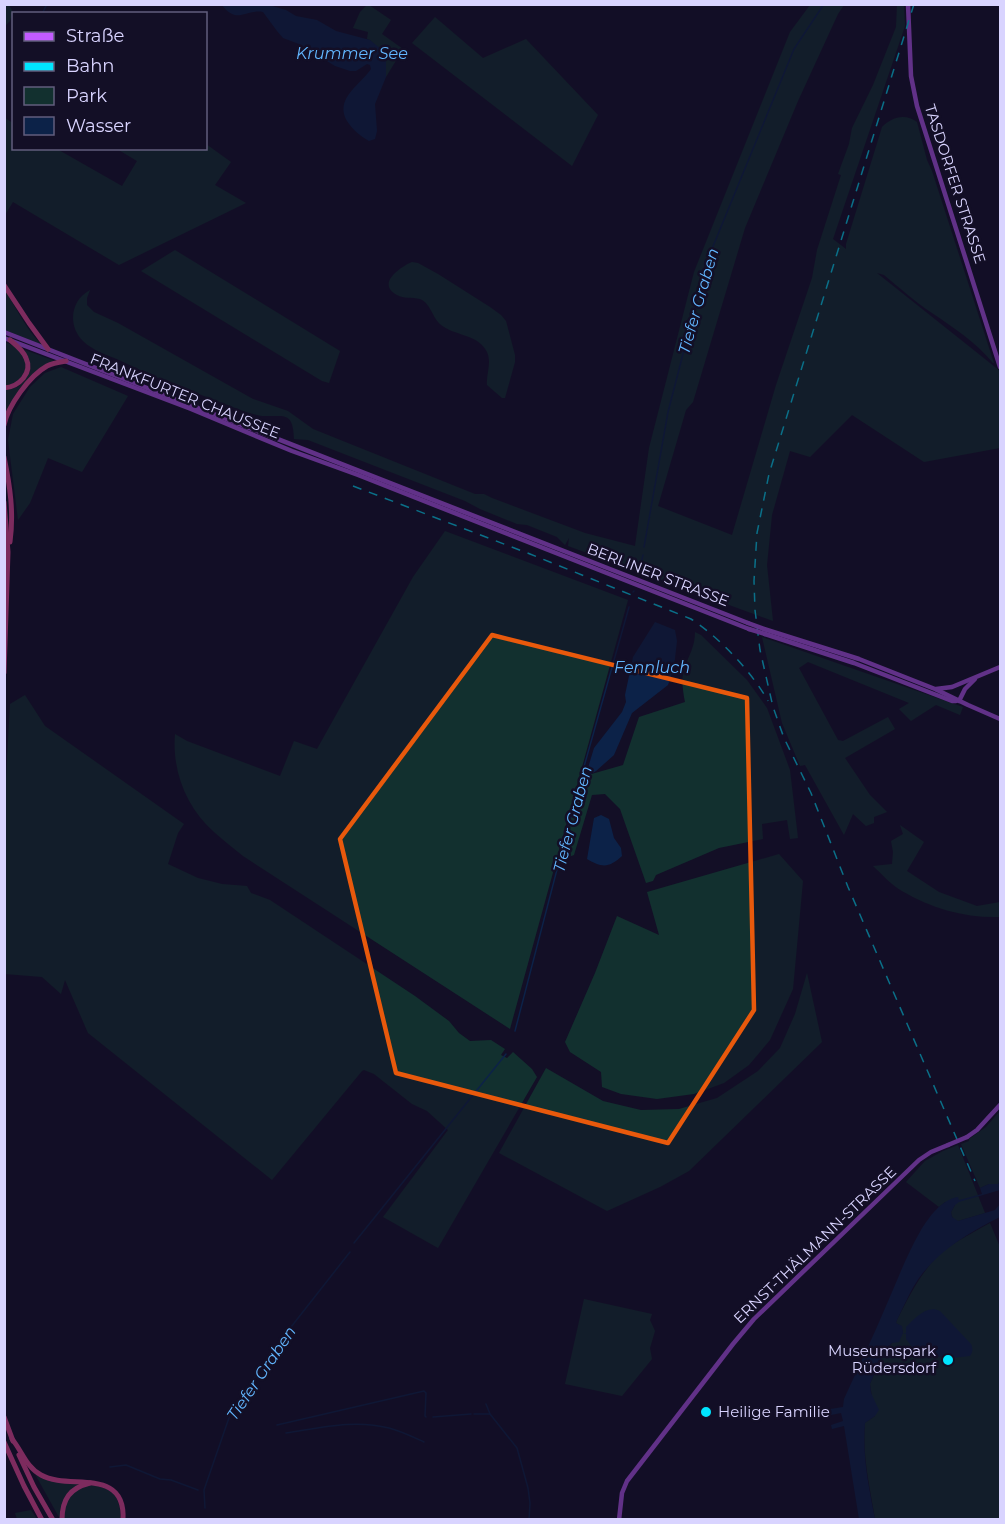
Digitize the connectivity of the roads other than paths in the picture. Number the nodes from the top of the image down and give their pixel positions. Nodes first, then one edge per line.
1 (908, 4) edge
2 (4, 285) edge
3 (4, 332) edge
4 (7, 339) edge
5 (48, 348) junction
6 (66, 361) junction
7 (1000, 367) edge
8 (4, 388) edge
9 (4, 425) edge
10 (4, 457) edge
11 (350, 466) joint
12 (358, 475) joint
13 (4, 502) edge
14 (8, 552) junction
15 (748, 626) junction
16 (764, 631) junction
17 (1000, 667) edge
18 (4, 673) edge
19 (979, 676) junction
20 (935, 689) junction
21 (959, 701) junction
22 (1000, 718) edge
23 (1000, 1105) edge
24 (4, 1416) edge
25 (12, 1439) junction
26 (4, 1442) edge
27 (94, 1482) junction
28 (42, 1520) edge
29 (53, 1520) edge
30 (62, 1520) edge
31 (123, 1520) edge
32 (619, 1520) edge

1 - 7 main road, TASDORFER STRASSE
2 - 5 highway
3 - 5 main road, FRANKFURTER CHAUSSEE
4 - 6 main road, FRANKFURTER CHAUSSEE
4 - 8 highway
5 - 11 main road, FRANKFURTER CHAUSSEE
6 - 9 highway
6 - 12 main road, FRANKFURTER CHAUSSEE
10 - 14 highway
11 - 15 main road, BERLINER STRASSE
12 - 15 main road, BERLINER STRASSE
13 - 14 highway
14 - 18 highway
15 - 16 main road, BERLINER STRASSE, bridge
16 - 20 main road, BERLINER STRASSE
16 - 21 main road, BERLINER STRASSE
17 - 19 main road
19 - 20 main road
19 - 21 main road
20 - 21 main road, BERLINER STRASSE
21 - 22 main road, BERLINER STRASSE
23 - 32 main road, ERNST-THÄLMANN-STRASSE, bridge
24 - 25 highway
25 - 27 highway
25 - 29 highway
26 - 28 highway
27 - 30 highway
27 - 31 highway

